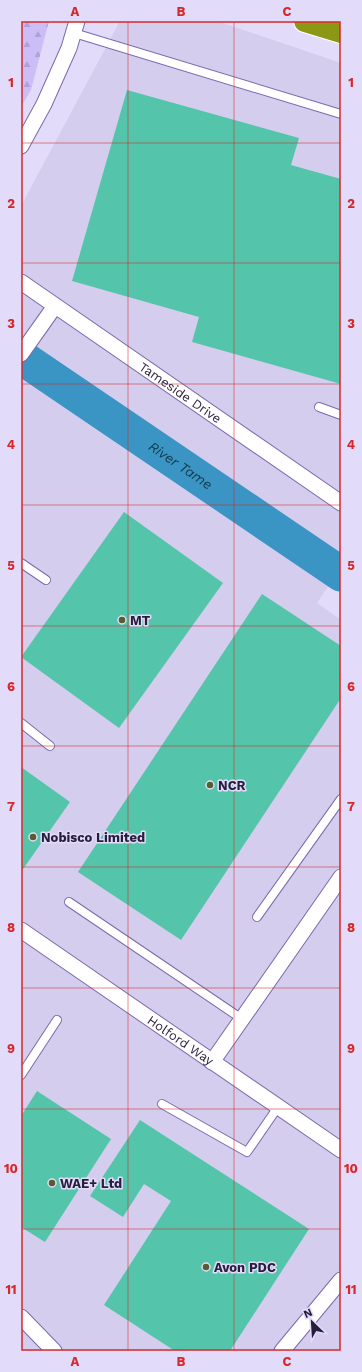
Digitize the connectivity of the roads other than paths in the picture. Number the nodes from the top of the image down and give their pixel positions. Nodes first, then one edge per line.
1 (305, 21) edge
2 (75, 27) edge
3 (341, 32) edge
4 (341, 114) edge
5 (21, 146) edge
6 (21, 282) edge
7 (55, 306) junction
8 (21, 354) edge
9 (319, 407) dead end
10 (341, 415) edge
11 (341, 503) edge
12 (21, 563) edge
13 (46, 580) dead end
14 (21, 723) edge
15 (50, 746) dead end
16 (341, 799) edge
17 (341, 877) edge
18 (69, 902) dead end
19 (256, 917) dead end
20 (21, 930) edge
21 (242, 1019) junction
22 (56, 1020) dead end
23 (212, 1062) junction
24 (21, 1075) edge
25 (162, 1104) dead end
26 (278, 1107) junction
27 (341, 1150) edge
28 (341, 1280) edge
29 (21, 1317) edge
30 (54, 1351) edge
31 (282, 1351) edge

1 - 3 highway
2 - 4 lane
2 - 5 street
6 - 7 street, Tameside Drive
7 - 8 street
7 - 11 street, Tameside Drive
9 - 10 lane
12 - 13 lane
14 - 15 lane
16 - 19 lane
17 - 21 street
18 - 21 lane
20 - 23 street, Holford Way
21 - 23 street
22 - 24 lane
23 - 26 street, Holford Way
25 - 26 lane
26 - 27 street, Holford Way
28 - 31 street
29 - 30 street

